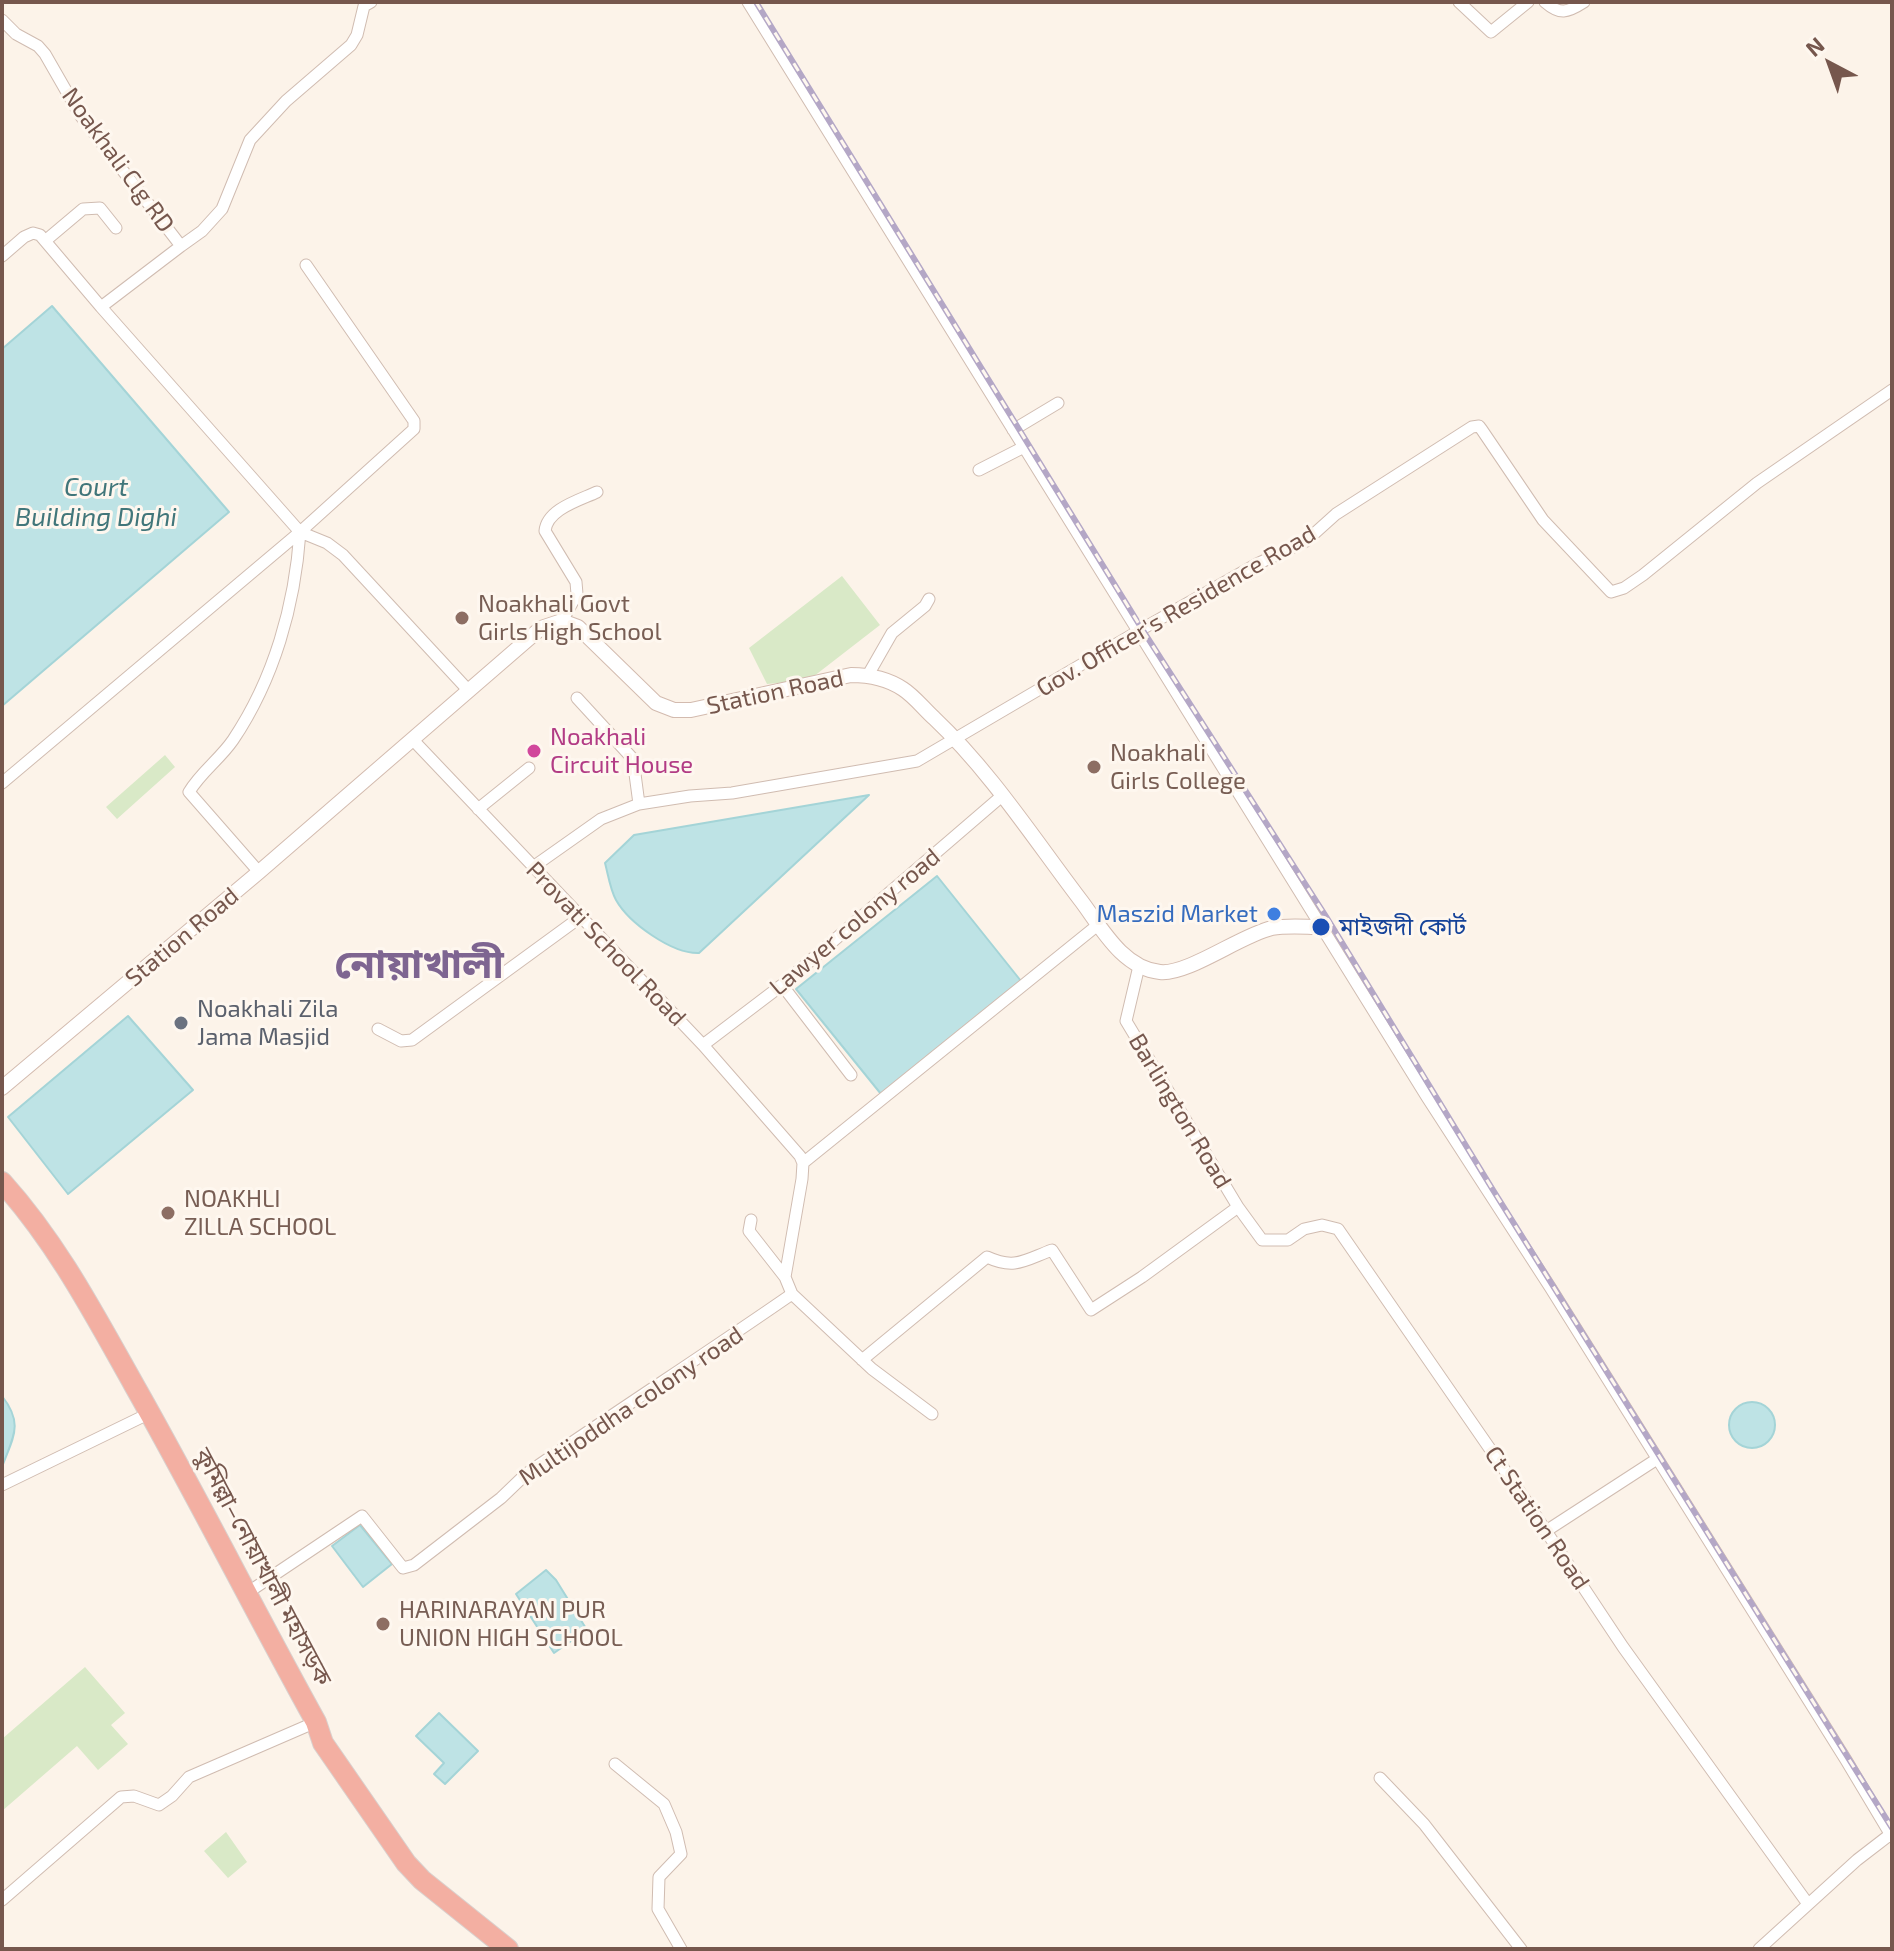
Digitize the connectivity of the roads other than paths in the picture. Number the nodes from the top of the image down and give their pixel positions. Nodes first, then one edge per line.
1 (371, 2) edge
2 (748, 2) edge
3 (1459, 2) edge
4 (1528, 2) edge
5 (1545, 2) edge
6 (1584, 2) edge
7 (360, 7) edge
8 (2, 20) edge
9 (116, 228) dead end
10 (45, 241) junction
11 (181, 246) junction
12 (2, 256) edge
13 (306, 265) dead end
14 (101, 307) junction
15 (1892, 390) edge
16 (1058, 403) dead end
17 (1013, 430) junction
18 (1024, 447) junction
19 (979, 470) dead end
20 (597, 492) dead end
21 (300, 532) junction
22 (929, 599) dead end
23 (562, 621) junction
24 (1138, 633) junction
25 (868, 675) junction
26 (469, 691) junction
27 (577, 698) dead end
28 (955, 738) junction
29 (413, 740) junction
30 (529, 768) dead end
31 (2, 783) edge
32 (1003, 795) junction
33 (639, 804) junction
34 (478, 809) junction
35 (533, 867) junction
36 (259, 872) junction
37 (582, 916) junction
38 (1099, 924) junction
39 (1321, 927) junction
40 (1139, 966) junction
41 (782, 985) junction
42 (378, 1029) dead end
43 (703, 1045) junction
44 (851, 1075) dead end
45 (2, 1088) edge
46 (803, 1163) junction
47 (2, 1182) edge
48 (1238, 1207) junction
49 (751, 1220) dead end
50 (785, 1277) junction
51 (786, 1295) junction
52 (862, 1360) junction
53 (150, 1413) junction
54 (932, 1414) dead end
55 (1657, 1459) junction
56 (2, 1485) edge
57 (1546, 1531) junction
58 (247, 1593) junction
59 (316, 1722) junction
60 (615, 1764) dead end
61 (1380, 1778) dead end
62 (1891, 1835) edge
63 (2, 1900) edge
64 (1808, 1904) junction
65 (494, 1945) edge
66 (681, 1949) edge
67 (1521, 1949) edge
68 (1759, 1949) edge

1 - 7 street, Noakhali Clg RD
2 - 17 street
3 - 4 street
5 - 6 street
7 - 11 street, Noakhali Clg RD
8 - 11 street, Noakhali Clg RD
9 - 10 street
10 - 12 street
10 - 14 street
11 - 14 street
13 - 21 street
14 - 21 street
15 - 24 street, Gov. Officer's Residence Road
16 - 17 street
17 - 18 street
18 - 19 street
18 - 24 street
20 - 23 street
21 - 26 street
21 - 31 street
21 - 36 street
22 - 25 street
23 - 25 street, Station Road
23 - 26 street, Station Road
24 - 28 street, Gov. Officer's Residence Road
24 - 39 street
25 - 28 street, Station Road
26 - 29 street, Station Road
27 - 33 street
28 - 32 street, Station Road
28 - 33 street, Gov. Officer's Residence Road
29 - 34 street, Provati School Road
29 - 36 street, Station Road
30 - 34 street
32 - 38 street, Station Road
32 - 41 street, Lawyer colony road
33 - 35 street, Gov. Officer's Residence Road
34 - 35 street, Provati School Road
35 - 37 street, Provati School Road
36 - 45 street, Station Road
37 - 42 street
37 - 43 street, Provati School Road
38 - 40 street, Station Road
38 - 46 street
39 - 40 street
39 - 55 street
40 - 48 street, Barlington Road
41 - 43 street, Lawyer colony road
41 - 44 street
43 - 46 street, Provati School Road
46 - 50 street
47 - 53 highway, কুমিল্লা–নোয়াখালী মহাসড়ক
48 - 52 street, Barlington Road
48 - 57 street, Ct Station Road
49 - 50 street
50 - 51 street
51 - 52 street
51 - 58 street, Multijoddha colony road
52 - 54 street
53 - 56 street
53 - 58 highway, কুমিল্লা–নোয়াখালী মহাসড়ক
55 - 57 street
55 - 62 street
57 - 64 street, Ct Station Road
58 - 59 highway, কুমিল্লা–নোয়াখালী মহাসড়ক
59 - 63 street
59 - 65 highway, কুমিল্লা–নোয়াখালী মহাসড়ক
60 - 66 street
61 - 67 street
62 - 64 street
64 - 68 street

